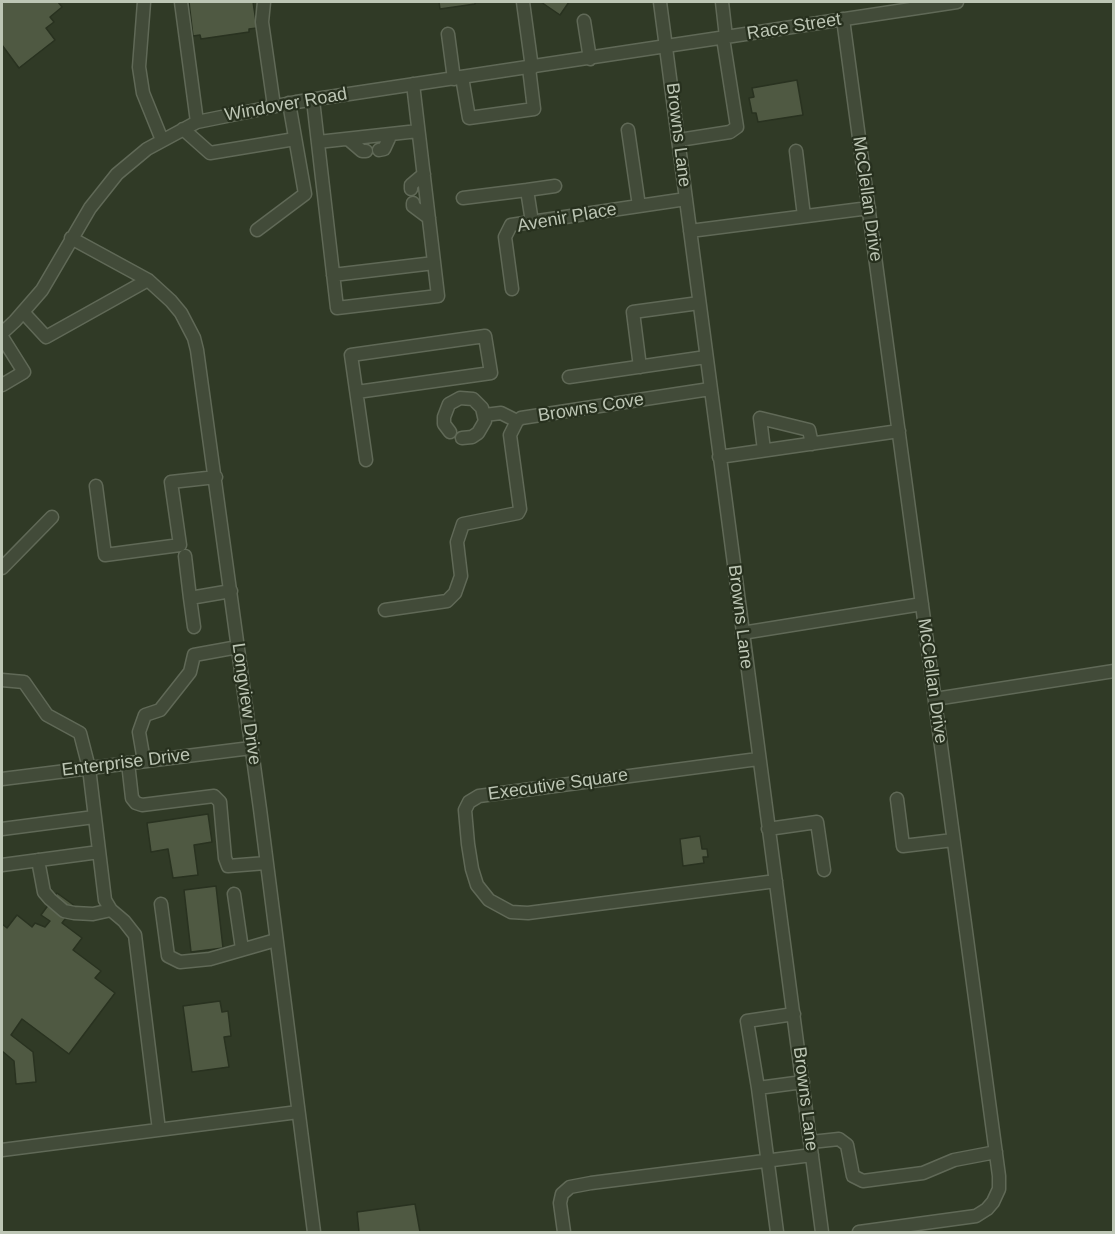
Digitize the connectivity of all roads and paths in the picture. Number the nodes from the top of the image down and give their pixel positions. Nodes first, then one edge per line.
1 (144, 2) edge
2 (181, 2) edge
3 (264, 2) edge
4 (523, 2) edge
5 (660, 2) edge
6 (722, 2) edge
7 (957, 2) edge
8 (909, 5) edge
9 (843, 19) junction
10 (584, 21) dead end
11 (448, 34) dead end
12 (724, 38) junction
13 (666, 47) junction
14 (590, 59) junction
15 (531, 68) junction
16 (458, 78) junction
17 (413, 84) junction
18 (313, 100) junction
19 (289, 103) junction
20 (274, 106) junction
21 (197, 122) junction
22 (183, 129) junction
23 (418, 130) junction
24 (628, 130) dead end
25 (391, 134) junction
26 (295, 139) junction
27 (348, 139) junction
28 (162, 140) junction
29 (679, 140) junction
30 (318, 142) junction
31 (379, 150) dead end
32 (366, 151) dead end
33 (796, 151) dead end
34 (424, 174) junction
35 (555, 186) dead end
36 (411, 189) dead end
37 (527, 190) junction
38 (463, 198) dead end
39 (686, 199) junction
40 (413, 202) dead end
41 (639, 206) junction
42 (869, 208) junction
43 (804, 216) junction
44 (429, 218) junction
45 (532, 222) junction
46 (257, 230) dead end
47 (690, 231) junction
48 (71, 238) junction
49 (434, 263) junction
50 (333, 275) junction
51 (147, 280) junction
52 (512, 289) dead end
53 (699, 303) junction
54 (23, 312) junction
55 (2, 335) edge
56 (706, 357) junction
57 (640, 367) junction
58 (464, 377) junction
59 (569, 377) dead end
60 (2, 385) edge
61 (710, 389) junction
62 (357, 392) junction
63 (467, 398) junction
64 (484, 414) junction
65 (517, 421) junction
66 (899, 431) junction
67 (450, 432) dead end
68 (462, 438) dead end
69 (812, 444) junction
70 (764, 450) junction
71 (719, 457) junction
72 (366, 460) dead end
73 (216, 477) junction
74 (96, 486) dead end
75 (52, 517) dead end
76 (185, 556) dead end
77 (2, 568) edge
78 (231, 591) junction
79 (190, 598) junction
80 (922, 604) junction
81 (385, 610) dead end
82 (194, 627) dead end
83 (742, 633) junction
84 (238, 647) junction
85 (1113, 671) edge
86 (2, 680) edge
87 (935, 699) junction
88 (251, 748) junction
89 (758, 759) junction
90 (144, 761) junction
91 (128, 763) junction
92 (89, 768) junction
93 (2, 779) edge
94 (897, 799) dead end
95 (94, 817) junction
96 (2, 829) edge
97 (768, 829) junction
98 (953, 840) junction
99 (99, 852) junction
100 (38, 860) junction
101 (266, 863) junction
102 (2, 865) edge
103 (824, 870) dead end
104 (776, 881) junction
105 (234, 894) dead end
106 (160, 904) dead end
107 (111, 910) junction
108 (276, 940) junction
109 (242, 949) junction
110 (794, 1014) junction
111 (803, 1082) junction
112 (758, 1088) junction
113 (298, 1112) junction
114 (159, 1130) junction
115 (812, 1149) junction
116 (2, 1150) edge
117 (996, 1152) junction
118 (767, 1160) junction
119 (950, 1220) junction
120 (314, 1233) edge
121 (564, 1233) edge
122 (777, 1233) edge
123 (822, 1233) edge
124 (858, 1233) edge
125 (952, 1233) edge

1 - 28 street
2 - 21 street
3 - 20 street
4 - 15 street
5 - 13 street, Browns Lane
6 - 12 street
7 - 8 street, Race Street
8 - 9 street, Race Street
9 - 12 street, Race Street
9 - 42 street, McClellan Drive
10 - 14 street
11 - 16 street
12 - 13 street, Race Street
12 - 29 street
13 - 14 street, Windover Road
13 - 29 street, Browns Lane
14 - 15 street, Windover Road
15 - 16 street, Windover Road
15 - 16 street
16 - 17 street, Windover Road
17 - 18 street, Windover Road
17 - 23 street
18 - 19 street, Windover Road
18 - 30 street
19 - 20 street, Windover Road
19 - 26 street
20 - 21 street, Windover Road
21 - 22 street, Windover Road
22 - 26 street
22 - 28 street, Windover Road
23 - 25 street
23 - 34 street
24 - 41 street
25 - 27 street
25 - 31 street
26 - 46 street
27 - 30 street
27 - 32 street
28 - 48 street, Windover Road
29 - 39 street, Browns Lane
30 - 50 street
33 - 43 street
34 - 36 street
34 - 44 street
35 - 37 street
37 - 38 street
37 - 45 street
39 - 41 street, Avenir Place
39 - 47 street, Browns Lane
40 - 44 street
41 - 45 street, Avenir Place
42 - 43 street
42 - 66 street, McClellan Drive
43 - 47 street
44 - 49 street
45 - 52 street, Avenir Place
47 - 53 street, Browns Lane
48 - 51 street, Longview Drive
48 - 54 street, Windover Road
49 - 50 street
49 - 50 street
51 - 54 street
51 - 73 street, Longview Drive
53 - 56 street, Browns Lane
53 - 57 street
54 - 55 street, Windover Road
55 - 60 street
56 - 57 street
56 - 61 street, Browns Lane
57 - 59 street
58 - 62 street
58 - 62 street
58 - 63 street
61 - 65 street, Browns Cove
61 - 71 street, Browns Lane
62 - 72 street
63 - 64 street
63 - 67 street
64 - 65 street
64 - 68 street
65 - 81 street, Browns Cove
66 - 69 street
66 - 80 street, McClellan Drive
69 - 70 street
69 - 70 street
70 - 71 street
71 - 83 street, Browns Lane
73 - 74 street
73 - 78 street, Longview Drive
75 - 77 street
76 - 79 street
78 - 79 street
78 - 84 street, Longview Drive
79 - 82 street
80 - 83 street
80 - 87 street, McClellan Drive
83 - 89 street, Browns Lane
84 - 88 street, Longview Drive
84 - 90 street
85 - 87 street
86 - 92 street
87 - 98 street, McClellan Drive
88 - 90 street, Enterprise Drive
88 - 101 street, Longview Drive
89 - 97 street, Browns Lane
89 - 104 street, Executive Square
90 - 91 street, Enterprise Drive
91 - 92 street, Enterprise Drive
91 - 101 street
92 - 93 street, Enterprise Drive
92 - 95 street
94 - 98 street
95 - 96 street
95 - 99 street
97 - 103 street
97 - 104 street, Browns Lane
98 - 117 street, McClellan Drive
99 - 100 street
99 - 107 street
100 - 102 street
100 - 107 street
101 - 108 street, Longview Drive
104 - 110 street, Browns Lane
105 - 109 street
106 - 109 street
107 - 114 street
108 - 109 street
108 - 113 street, Longview Drive
110 - 111 street, Browns Lane
110 - 112 street
111 - 112 street
111 - 115 street, Browns Lane
112 - 118 street
113 - 114 street
113 - 120 street, Longview Drive
114 - 116 street
115 - 117 street
115 - 118 street
115 - 123 street, Browns Lane
117 - 119 street, McClellan Drive
118 - 121 street
118 - 122 street
119 - 124 street, McClellan Drive
119 - 125 street

